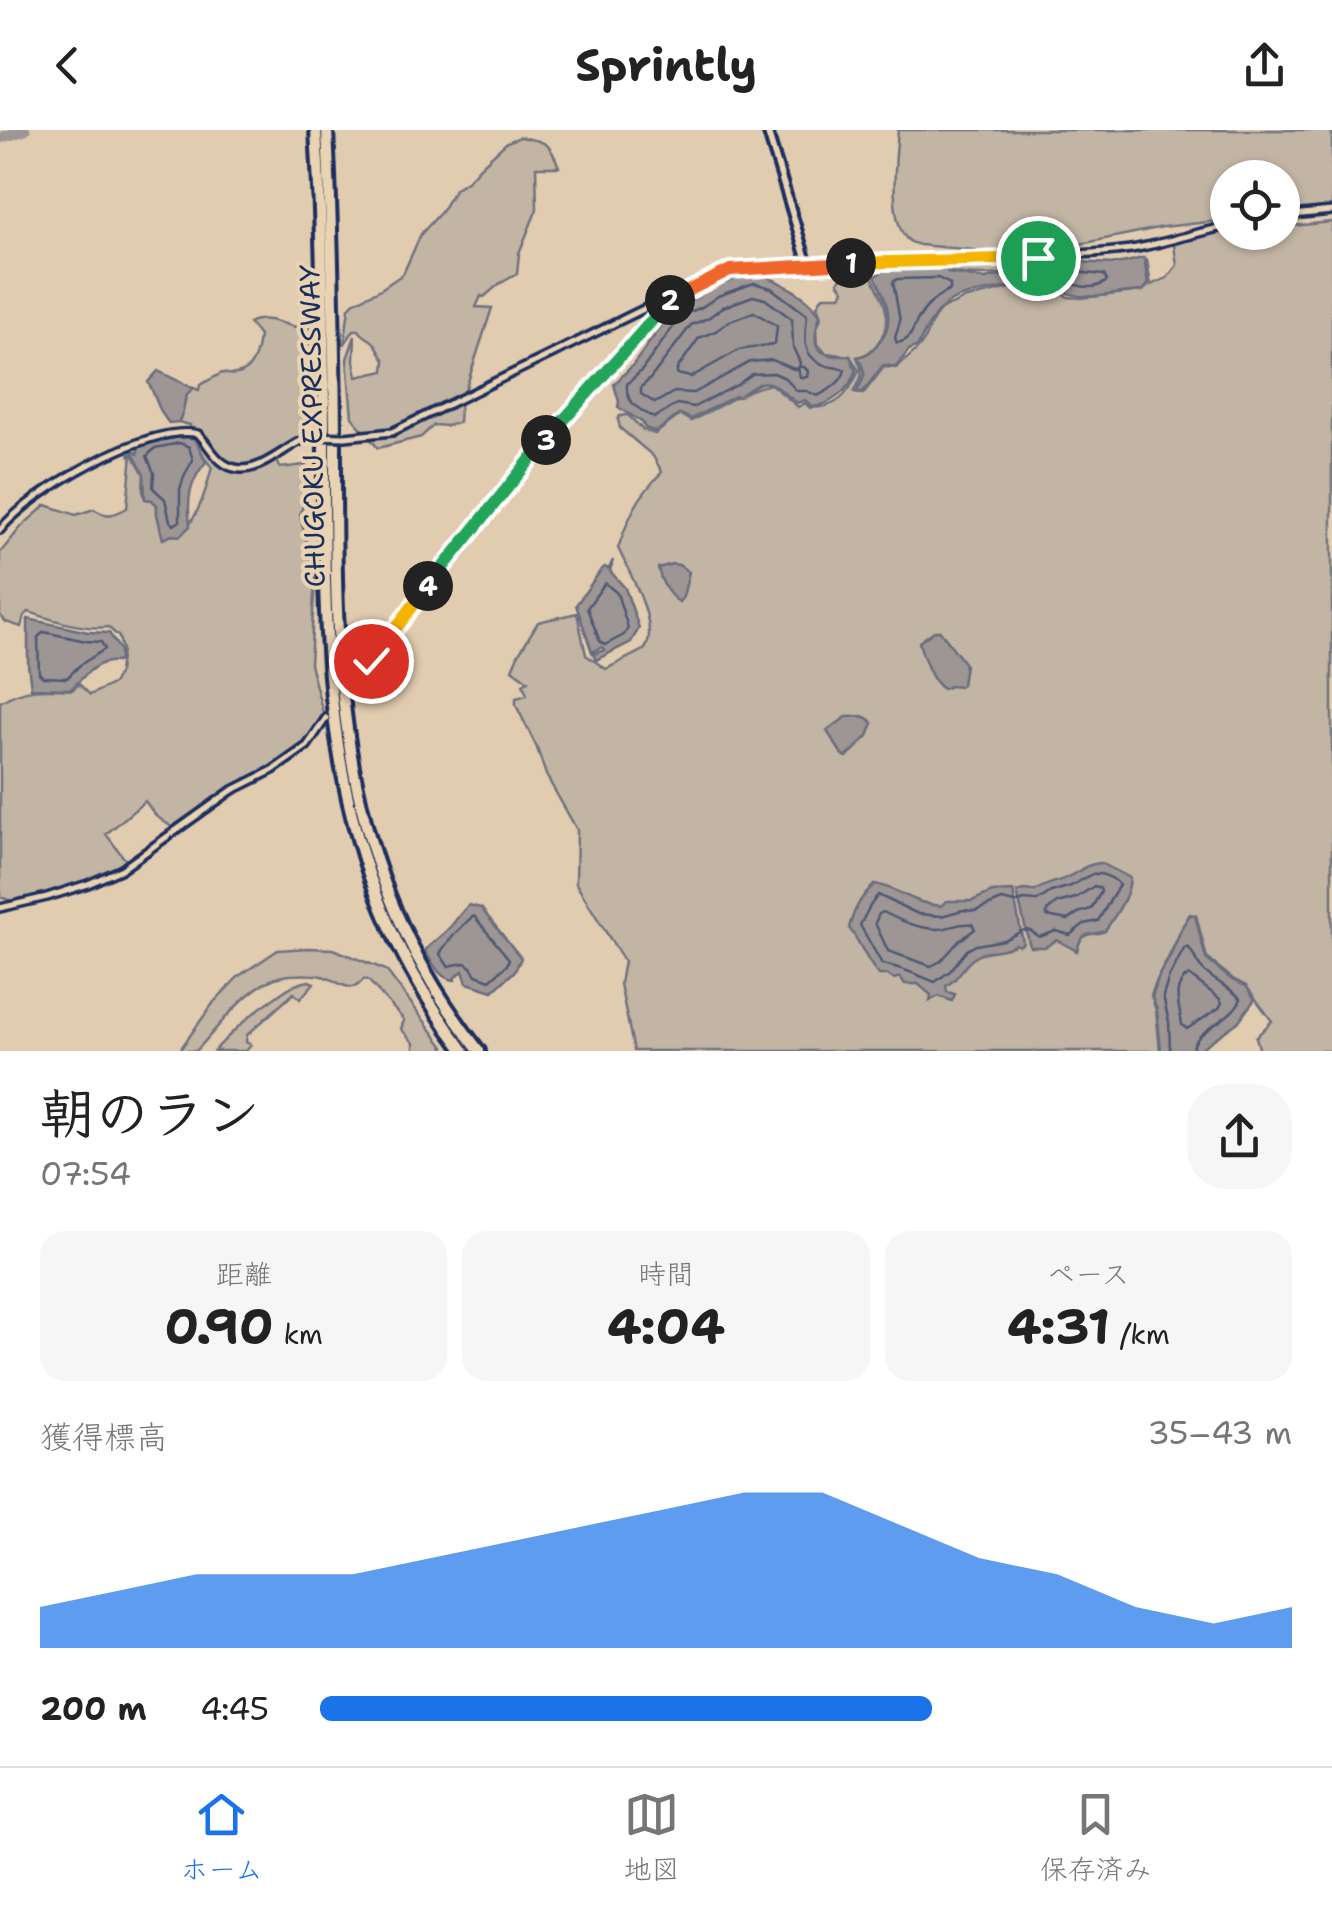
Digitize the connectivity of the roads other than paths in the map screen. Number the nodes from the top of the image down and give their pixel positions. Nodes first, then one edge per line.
1 (316, 130) edge
2 (327, 130) edge
3 (767, 130) edge
4 (1332, 211) edge
5 (1300, 214) edge
6 (1210, 230) edge
7 (808, 265) junction
8 (666, 304) junction
9 (0, 530) edge
10 (350, 686) dead end
11 (326, 718) dead end
12 (0, 908) edge
13 (464, 1051) edge
14 (479, 1051) edge

1 - 13 highway, CHUGOKU EXPRESSWAY
2 - 14 highway, CHUGOKU EXPRESSWAY
3 - 7 street
4 - 5 street
6 - 7 street
7 - 8 street
8 - 9 street, bridge
8 - 10 street
11 - 12 street

